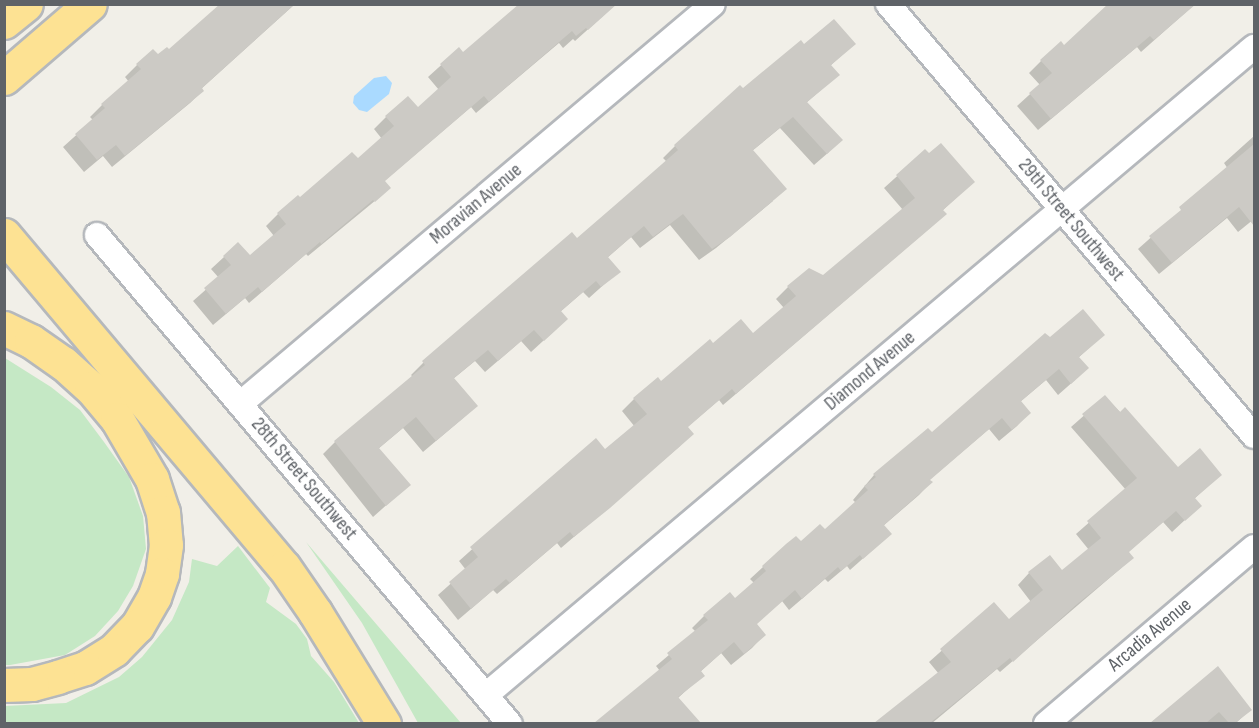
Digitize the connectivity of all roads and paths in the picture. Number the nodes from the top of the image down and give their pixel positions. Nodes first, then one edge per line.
1 (26, 4) edge
2 (90, 4) edge
3 (713, 4) edge
4 (888, 4) edge
5 (4, 22) edge
6 (1254, 47) edge
7 (4, 78) edge
8 (1062, 210) junction
9 (4, 235) edge
10 (97, 235) dead end
11 (4, 328) edge
12 (240, 404) junction
13 (1254, 436) edge
14 (1254, 547) edge
15 (4, 686) edge
16 (486, 695) junction
17 (384, 723) edge
18 (510, 723) edge
19 (1046, 723) edge

1 - 5 highway
2 - 7 highway
3 - 12 street, Moravian Avenue
4 - 8 street, 29th Street Southwest
6 - 8 street, Diamond Avenue
8 - 13 street, 29th Street Southwest
8 - 16 street, Diamond Avenue
9 - 17 highway
10 - 12 street, 28th Street Southwest
11 - 15 highway
12 - 16 street, 28th Street Southwest
14 - 19 street, Arcadia Avenue
16 - 18 street, 28th Street Southwest

